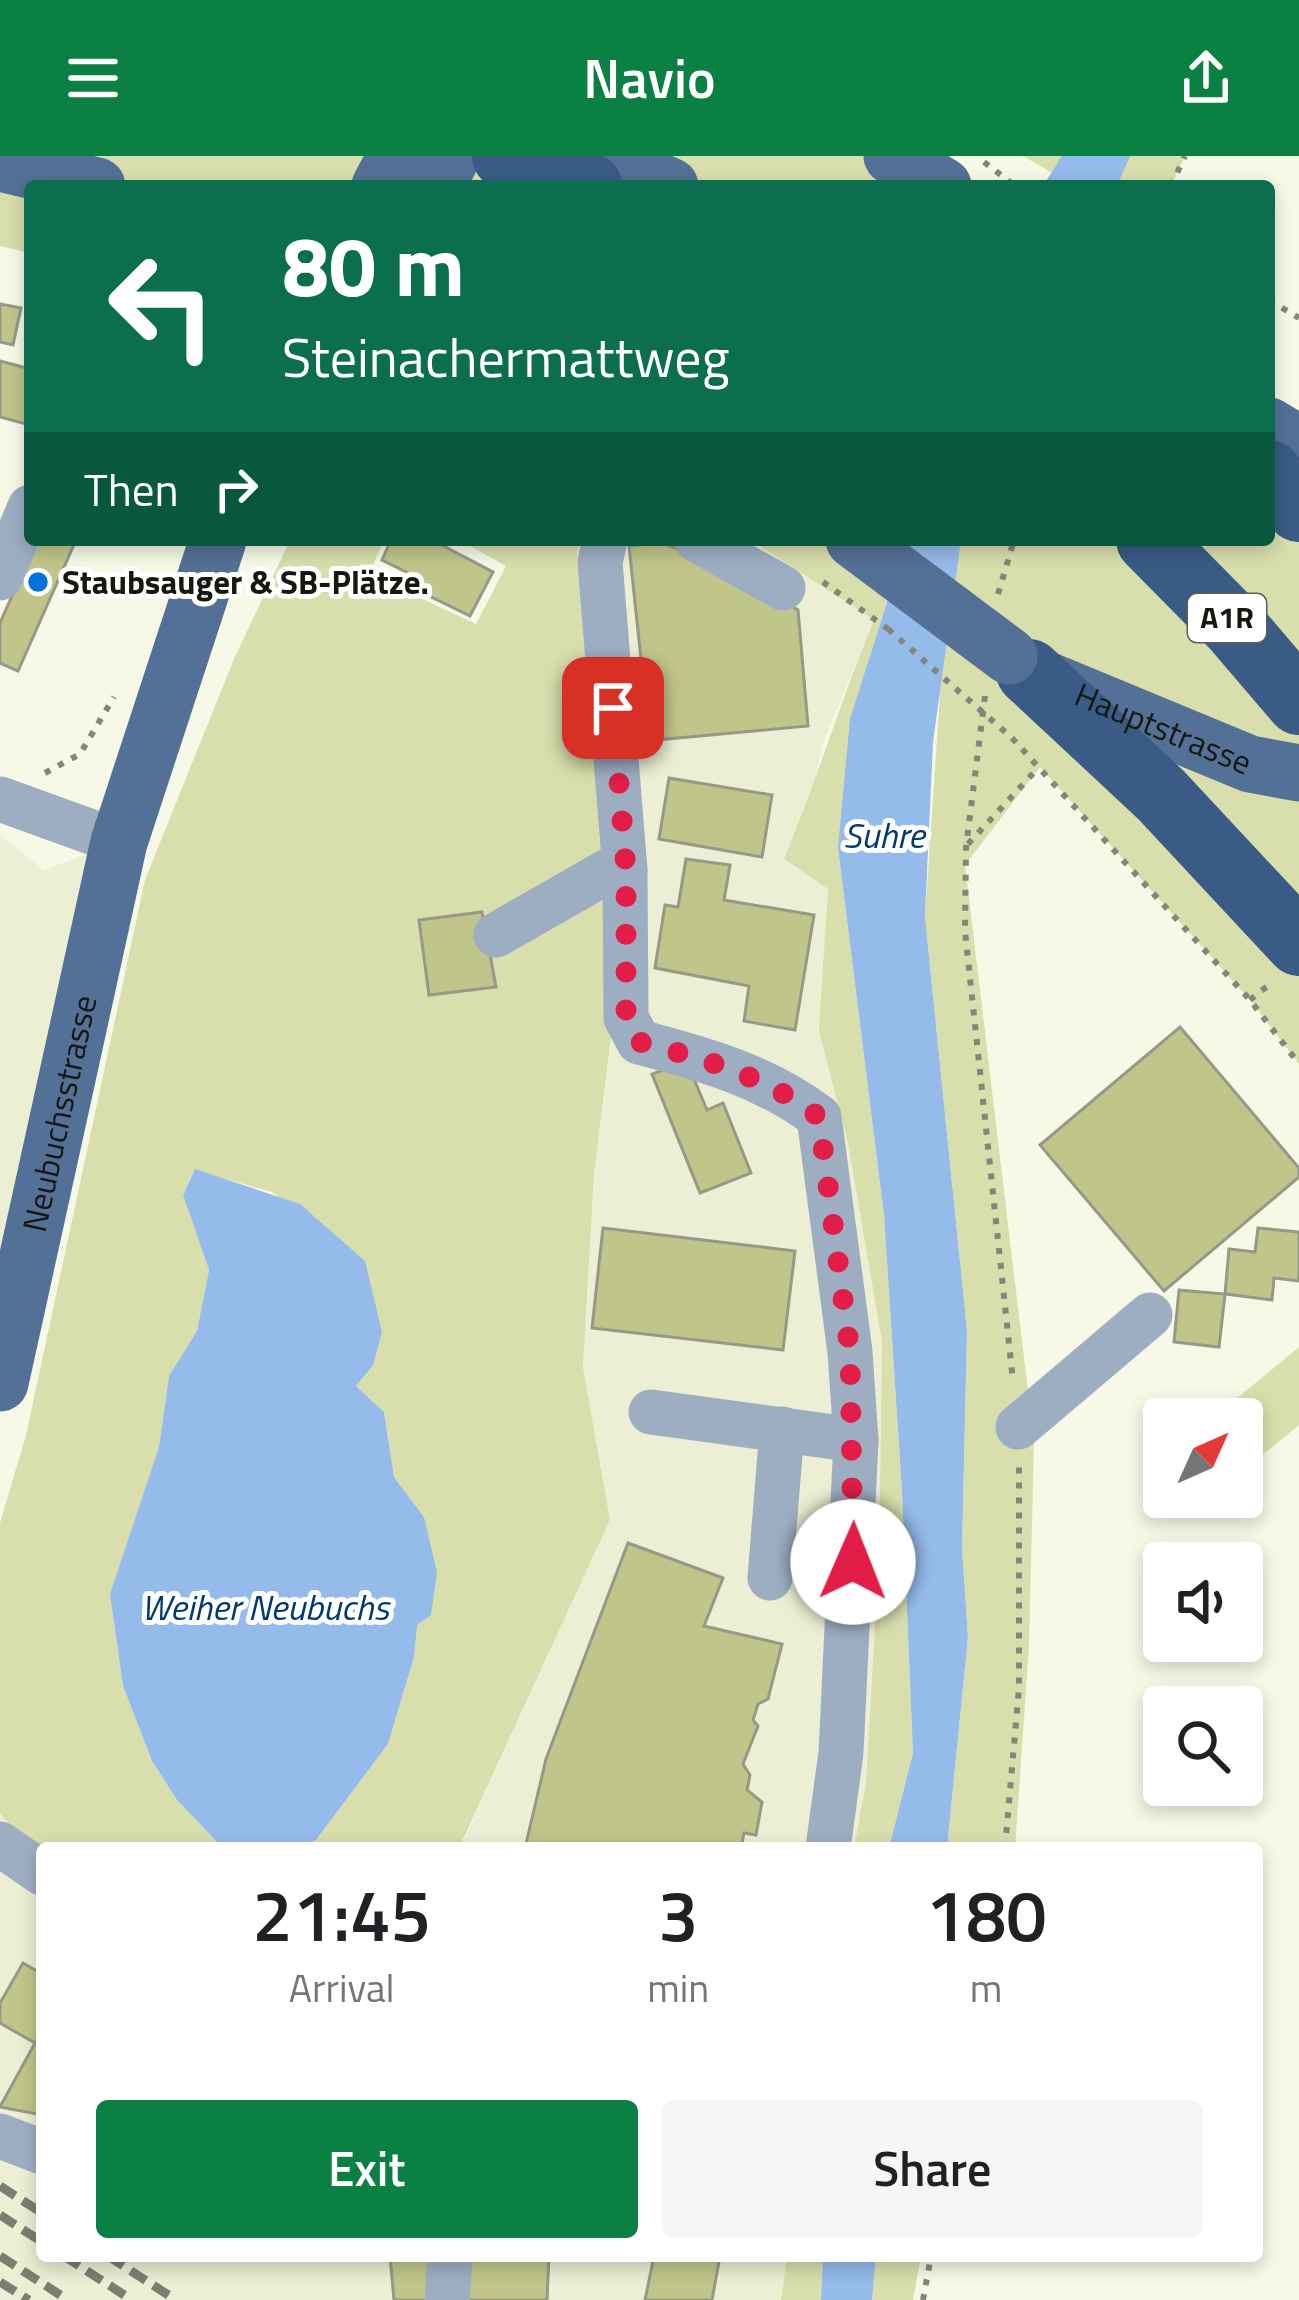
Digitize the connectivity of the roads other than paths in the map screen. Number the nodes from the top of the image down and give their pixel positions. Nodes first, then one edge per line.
1 (452, 156) edge
2 (505, 156) edge
3 (597, 156) edge
4 (892, 156) edge
5 (0, 164) edge
6 (400, 174) edge
7 (71, 180) edge
8 (573, 180) edge
9 (655, 180) edge
10 (934, 180) edge
11 (1275, 480) edge
12 (1299, 509) edge
13 (24, 521) edge
14 (216, 546) edge
15 (235, 546) edge
16 (604, 546) edge
17 (708, 546) edge
18 (862, 546) edge
19 (1155, 546) edge
20 (1198, 546) edge
21 (0, 578) edge
22 (783, 588) dead end
23 (202, 597) junction
24 (1289, 641) edge
25 (1019, 664) junction
26 (1299, 702) edge
27 (1299, 773) edge
28 (16, 806) edge
29 (118, 842) junction
30 (626, 870) junction
31 (1286, 927) edge
32 (496, 935) dead end
33 (1150, 1315) dead end
34 (0, 1384) edge
35 (651, 1412) dead end
36 (1018, 1427) road end
37 (782, 1429) junction
38 (856, 1440) junction
39 (770, 1578) dead end
40 (829, 1842) edge
41 (0, 1844) edge
42 (36, 1870) edge
43 (0, 2136) edge
44 (36, 2150) edge
45 (449, 2262) edge
46 (446, 2300) edge

1 - 6 main road
2 - 8 highway
3 - 9 main road
4 - 10 main road
5 - 7 main road
11 - 12 highway
13 - 21 street
14 - 23 main road
15 - 23 main road
16 - 30 street
17 - 22 street
18 - 25 main road, Hauptstrasse, bridge
19 - 26 highway, A1R
20 - 24 main road, A1R
23 - 29 main road, Neubuchsstrasse
25 - 27 main road, Hauptstrasse
25 - 31 highway
28 - 29 street
29 - 34 main road, Neubuchsstrasse
30 - 32 street
30 - 38 street
33 - 36 street
35 - 37 street
37 - 38 street
37 - 39 street
38 - 40 street
41 - 42 street
43 - 44 street
45 - 46 street

